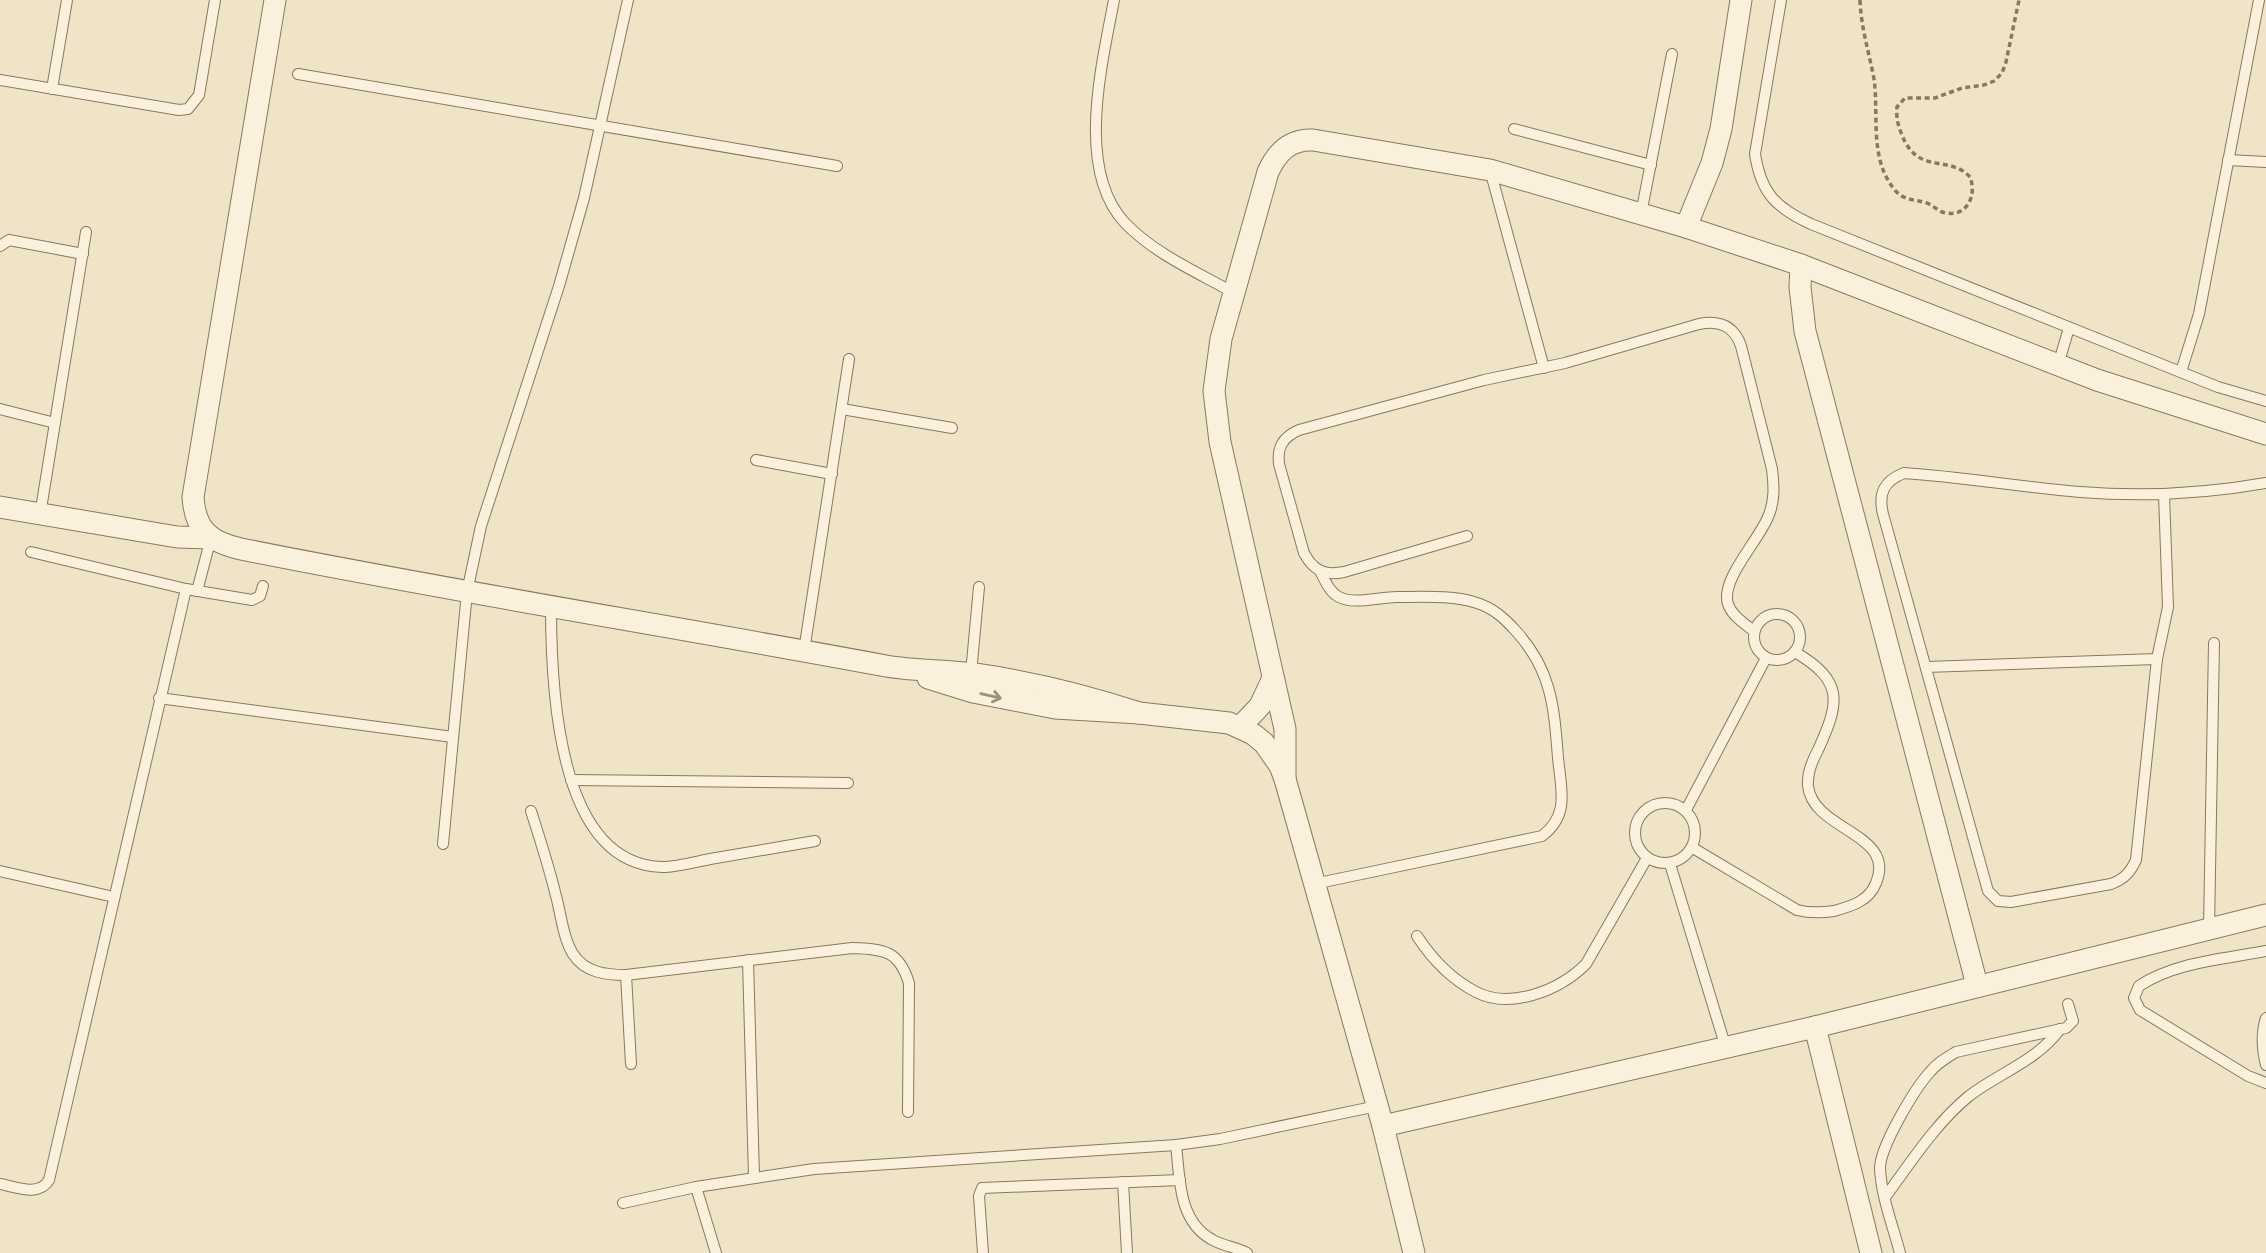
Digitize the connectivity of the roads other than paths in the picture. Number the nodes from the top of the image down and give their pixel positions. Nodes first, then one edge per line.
1 (67, 0) edge
2 (215, 0) edge
3 (275, 0) edge
4 (628, 0) edge
5 (1114, 0) edge
6 (1741, 0) edge
7 (1781, 0) edge
8 (2259, 0) edge
9 (1672, 54) dead end
10 (298, 74) dead end
11 (0, 80) edge
12 (52, 89) junction
13 (601, 126) junction
14 (1514, 129) dead end
15 (2228, 160) junction
16 (2266, 162) edge
17 (1651, 165) junction
18 (837, 166) dead end
19 (1490, 170) junction
20 (1641, 214) junction
21 (1686, 227) junction
22 (86, 232) dead end
23 (3, 240) edge
24 (83, 254) junction
25 (1801, 265) junction
26 (1234, 293) junction
27 (2068, 328) junction
28 (849, 359) dead end
29 (2058, 365) junction
30 (1544, 368) junction
31 (2181, 372) junction
32 (2266, 401) edge
33 (0, 409) edge
34 (842, 409) junction
35 (55, 423) junction
36 (952, 428) dead end
37 (2266, 434) edge
38 (756, 460) dead end
39 (832, 474) junction
40 (2266, 483) edge
41 (2164, 494) junction
42 (0, 507) edge
43 (40, 515) junction
44 (1467, 536) dead end
45 (211, 538) junction
46 (31, 552) dead end
47 (1320, 572) junction
48 (263, 586) dead end
49 (979, 587) dead end
50 (192, 590) junction
51 (467, 592) junction
52 (551, 607) junction
53 (1754, 631) junction
54 (2214, 643) dead end
55 (804, 651) junction
56 (1795, 652) junction
57 (1766, 658) junction
58 (2157, 659) junction
59 (1926, 667) junction
60 (902, 669) junction
61 (971, 673) junction
62 (1272, 680) junction
63 (159, 698) junction
64 (1139, 713) junction
65 (1241, 727) junction
66 (453, 737) junction
67 (1285, 779) junction
68 (571, 780) junction
69 (848, 783) dead end
70 (1686, 810) junction
71 (531, 811) dead end
72 (815, 841) dead end
73 (443, 844) dead end
74 (1693, 848) junction
75 (1647, 858) junction
76 (1670, 864) junction
77 (0, 871) edge
78 (1314, 884) junction
79 (114, 897) junction
80 (2266, 915) edge
81 (2209, 929) junction
82 (1417, 936) dead end
83 (2266, 951) edge
84 (748, 960) junction
85 (626, 975) junction
86 (1977, 985) junction
87 (2068, 1004) dead end
88 (2266, 1018) edge
89 (1815, 1027) junction
90 (2060, 1029) junction
91 (1726, 1048) junction
92 (631, 1064) dead end
93 (2266, 1065) edge
94 (2266, 1083) edge
95 (908, 1112) dead end
96 (1380, 1116) junction
97 (1176, 1145) junction
98 (754, 1177) junction
99 (1180, 1180) junction
100 (1123, 1182) junction
101 (0, 1184) edge
102 (696, 1187) junction
103 (1886, 1196) junction
104 (623, 1203) dead end
105 (716, 1253) edge
106 (983, 1253) edge
107 (1127, 1253) edge
108 (1247, 1253) edge
109 (1414, 1253) edge
110 (1871, 1253) edge
111 (1900, 1253) edge

1 - 12 lane
2 - 12 lane
3 - 45 street
4 - 13 lane
5 - 26 lane
6 - 21 street
7 - 27 lane
8 - 15 lane
9 - 17 lane
10 - 13 lane
11 - 12 lane
13 - 18 lane
13 - 51 lane
14 - 17 lane
15 - 16 lane
15 - 31 lane
17 - 20 lane
19 - 20 street
19 - 26 street
19 - 30 lane
20 - 21 street
21 - 25 street
22 - 24 lane
23 - 24 lane
24 - 35 lane
25 - 29 street
25 - 86 street
26 - 62 street
27 - 29 lane
27 - 31 lane
28 - 34 lane
29 - 37 street
30 - 47 lane
30 - 53 lane
31 - 32 lane
33 - 35 lane
34 - 36 lane
34 - 39 lane
35 - 43 lane
38 - 39 lane
39 - 55 lane
40 - 41 lane
41 - 58 lane
41 - 59 lane
42 - 43 street
43 - 45 street
44 - 47 lane
45 - 50 lane
45 - 51 street
46 - 50 lane
47 - 78 lane
48 - 50 lane
49 - 61 lane
50 - 63 lane
51 - 52 street
51 - 66 lane
52 - 55 street
52 - 68 lane
53 - 56 lane
53 - 57 lane
54 - 81 lane
55 - 60 street
56 - 57 lane
56 - 74 lane
57 - 70 lane
58 - 59 lane
58 - 59 lane
60 - 61 street
60 -> 64 street
61 - 64 street
62 - 65 street
62 - 67 street
63 - 66 lane
63 - 79 lane
64 - 65 street
65 - 67 street
66 - 73 lane
67 - 78 street
68 - 69 lane
68 - 72 lane
70 - 74 lane
70 - 75 lane
71 - 85 lane
74 - 76 lane
75 - 76 lane
75 - 82 lane
76 - 91 lane
77 - 79 lane
78 - 96 street
79 - 101 lane
80 - 81 street
81 - 86 street
83 - 94 lane
84 - 85 lane
84 - 95 lane
84 - 98 lane
85 - 92 lane
86 - 89 street
87 - 90 lane
88 - 93 lane
89 - 91 street
89 - 110 street
90 - 103 lane
90 - 103 lane
91 - 96 street
96 - 97 lane
96 - 109 street
97 - 98 lane
97 - 99 lane
98 - 102 lane
99 - 100 lane
99 - 108 lane
100 - 106 lane
100 - 107 lane
102 - 104 lane
102 - 105 lane
103 - 111 lane

